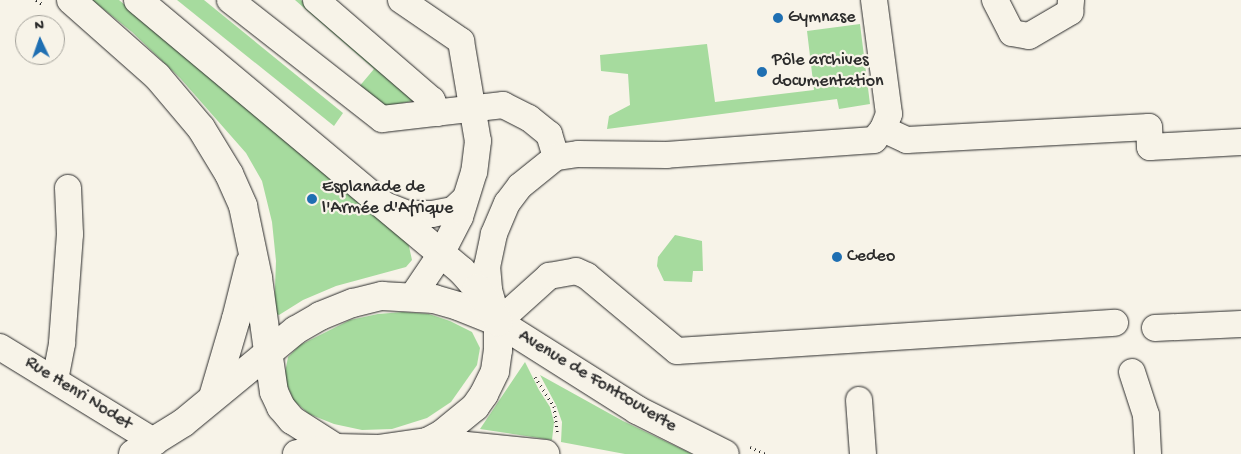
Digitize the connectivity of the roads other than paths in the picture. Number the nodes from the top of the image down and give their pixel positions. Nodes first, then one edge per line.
1 (71, 0) edge
2 (138, 0) edge
3 (230, 0) edge
4 (316, 0) edge
5 (401, 0) edge
6 (874, 0) edge
7 (995, 0) edge
8 (1071, 0) edge
9 (472, 107) junction
10 (437, 113) junction
11 (883, 129) junction
12 (1241, 142) edge
13 (556, 157) junction
14 (68, 188) dead end
15 (465, 199) junction
16 (379, 202) junction
17 (253, 249) junction
18 (441, 254) junction
19 (412, 297) junction
20 (498, 322) junction
21 (1115, 323) dead end
22 (1241, 324) edge
23 (1155, 328) dead end
24 (0, 346) edge
25 (268, 352) junction
26 (1132, 372) dead end
27 (54, 380) junction
28 (213, 397) junction
29 (859, 400) dead end
30 (427, 442) junction
31 (144, 448) edge
32 (337, 451) edge
33 (297, 454) edge
34 (545, 454) edge
35 (725, 454) edge
36 (863, 454) edge
37 (1148, 454) edge

1 - 17 main road
2 - 16 main road
3 - 10 street
4 - 10 street
5 - 9 street
6 - 11 street
7 - 8 street
9 - 10 street
9 - 13 street
9 - 15 street
11 - 12 street
11 - 13 street
13 - 20 street
14 - 27 street
15 - 16 street
15 - 18 street
16 - 18 main road
17 - 25 main road
17 - 28 main road
18 - 19 street
18 - 20 main road
19 - 20 main road, Avenue de Fontcouverte
19 - 25 main road, Avenue de Fontcouverte
20 - 21 street
20 - 30 main road
20 - 35 main road, Avenue de Fontcouverte
22 - 23 street
24 - 27 street, Rue Henri Nodet
25 - 28 main road, Avenue de Fontcouverte
25 - 32 main road
26 - 37 street
27 - 31 street, Rue Henri Nodet
28 - 31 main road, Avenue de Fontcouverte
29 - 36 street
30 - 32 main road
30 - 34 main road
32 - 33 main road

